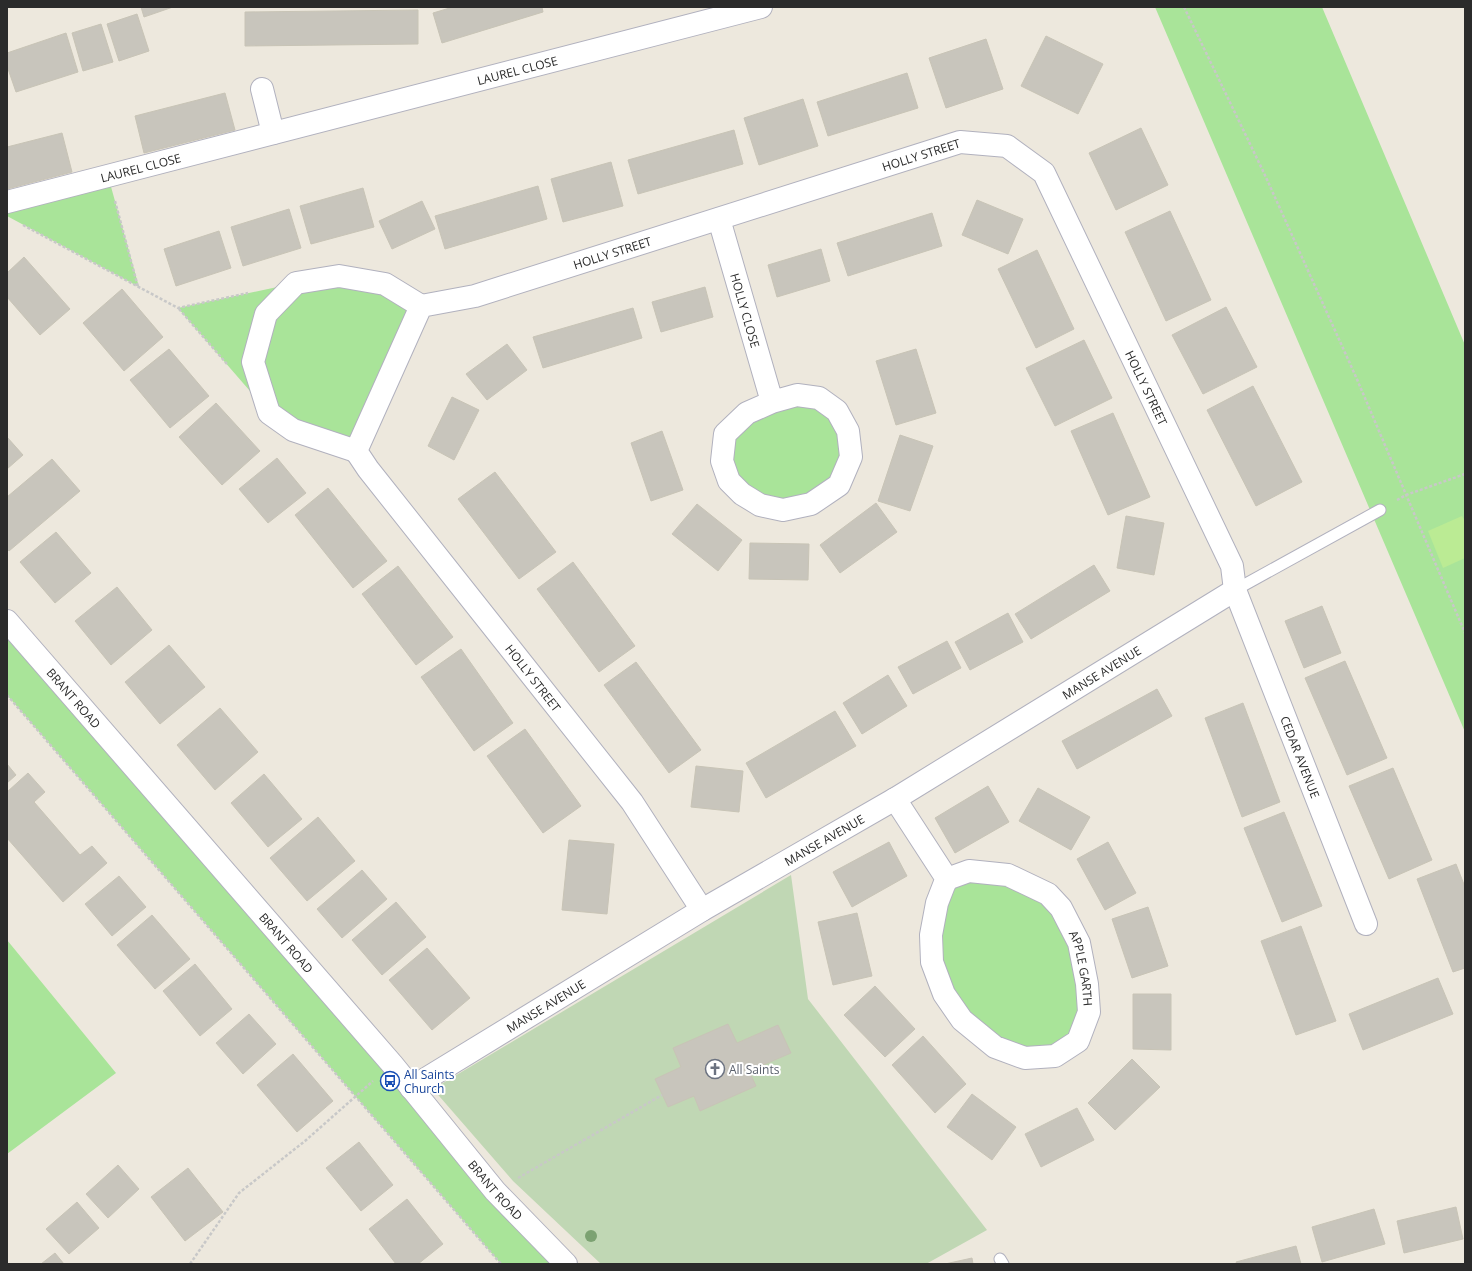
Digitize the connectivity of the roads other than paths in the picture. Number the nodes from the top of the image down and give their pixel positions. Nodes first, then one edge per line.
1 (761, 7) edge
2 (262, 89) dead end
3 (273, 133) junction
4 (7, 202) edge
5 (719, 219) junction
6 (421, 306) junction
7 (772, 402) junction
8 (356, 452) junction
9 (1380, 510) dead end
10 (1235, 590) junction
11 (7, 621) edge
12 (894, 799) junction
13 (947, 879) junction
14 (702, 910) junction
15 (1366, 924) dead end
16 (411, 1088) junction
17 (566, 1264) edge

1 - 3 street, LAUREL CLOSE
2 - 3 street
3 - 4 street, LAUREL CLOSE
5 - 6 street, HOLLY STREET
5 - 7 street, HOLLY CLOSE
5 - 10 street, HOLLY STREET
6 - 8 street
6 - 8 street
7 - 7 street
8 - 14 street, HOLLY STREET
9 - 10 lane
10 - 12 street, MANSE AVENUE
10 - 15 street, CEDAR AVENUE
11 - 16 street, BRANT ROAD
12 - 13 street
12 - 14 street, MANSE AVENUE
13 - 13 street, APPLE GARTH
14 - 16 street, MANSE AVENUE
16 - 17 street, BRANT ROAD

